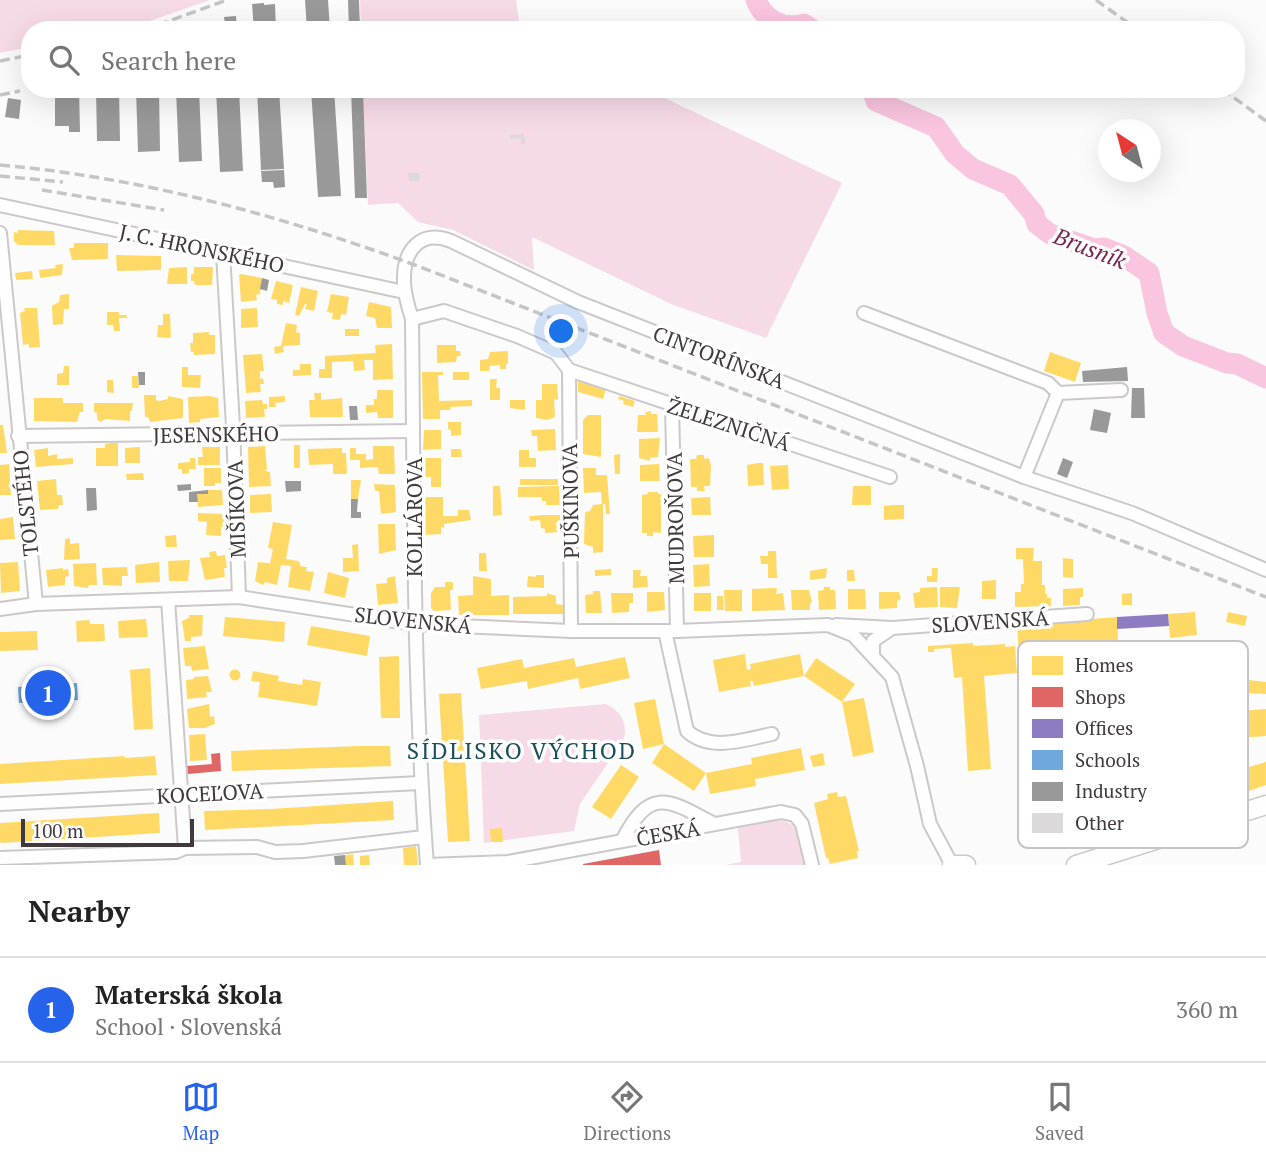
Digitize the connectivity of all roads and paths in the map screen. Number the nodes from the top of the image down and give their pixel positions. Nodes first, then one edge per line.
1 (0, 205) edge
2 (0, 233) edge
3 (417, 243) joint
4 (223, 253) junction
5 (404, 292) junction
6 (864, 313) dead end
7 (412, 319) junction
8 (569, 370) junction
9 (1121, 390) dead end
10 (1058, 393) junction
11 (672, 405) junction
12 (413, 431) junction
13 (233, 433) junction
14 (18, 436) junction
15 (890, 477) dead end
16 (1024, 477) junction
17 (1266, 570) edge
18 (239, 597) junction
19 (167, 600) junction
20 (36, 604) junction
21 (0, 609) edge
22 (1087, 614) dead end
23 (414, 624) junction
24 (828, 625) junction
25 (892, 628) junction
26 (571, 631) junction
27 (671, 631) junction
28 (873, 654) junction
29 (772, 734) dead end
30 (420, 783) junction
31 (181, 794) junction
32 (0, 804) edge
33 (1266, 804) edge
34 (1248, 810) edge
35 (714, 824) junction
36 (424, 837) junction
37 (622, 841) junction
38 (185, 848) junction
39 (1129, 848) edge
40 (0, 858) edge
41 (426, 865) edge
42 (812, 865) edge
43 (952, 865) edge
44 (966, 865) edge
45 (1076, 865) edge

1 - 4 street, J. C. HRONSKÉHO
2 - 14 street, TOLSTÉHO
3 - 5 street, KOLLÁROVA
3 - 16 street, CINTORÍNSKA
4 - 5 street, J. C. HRONSKÉHO
4 - 13 street, MIŠÍKOVA
5 - 7 street, KOLLÁROVA
6 - 10 street
7 - 8 street
7 - 12 street, KOLLÁROVA
8 - 11 street, ŽELEZNIČNÁ
8 - 26 street, PUŠKINOVA
9 - 10 street
10 - 16 street
11 - 15 street, ŽELEZNIČNÁ
11 - 27 street, MUDROŇOVA
12 - 13 street, JESENSKÉHO
12 - 23 street, KOLLÁROVA
13 - 14 street, JESENSKÉHO
13 - 18 street, MIŠÍKOVA
14 - 20 street, TOLSTÉHO
16 - 17 street, CINTORÍNSKA
18 - 19 street, SLOVENSKÁ
18 - 23 street, SLOVENSKÁ
19 - 20 street, SLOVENSKÁ
19 - 31 street
20 - 21 street, SLOVENSKÁ
22 - 25 street, SLOVENSKÁ
23 - 26 street, SLOVENSKÁ
23 - 30 street, KOLLÁROVA
24 - 25 street, SLOVENSKÁ
24 - 27 street, SLOVENSKÁ
24 - 28 street, SLOVENSKÁ
25 - 28 street
26 - 27 street, SLOVENSKÁ
27 - 29 street, MUDROŇOVA
28 - 43 street, SLOVENSKÁ
30 - 31 street, KOCEĽOVA
30 - 36 street, KOLLÁROVA
31 - 32 street, KOCEĽOVA
31 - 38 street
33 - 34 street
35 - 37 street, ČESKÁ
35 - 37 street, ČESKÁ
35 - 42 street, ČESKÁ
36 - 38 street
36 - 41 street, KOLLÁROVA
37 - 41 street, ČESKÁ
38 - 40 street
39 - 45 street
43 - 44 street

